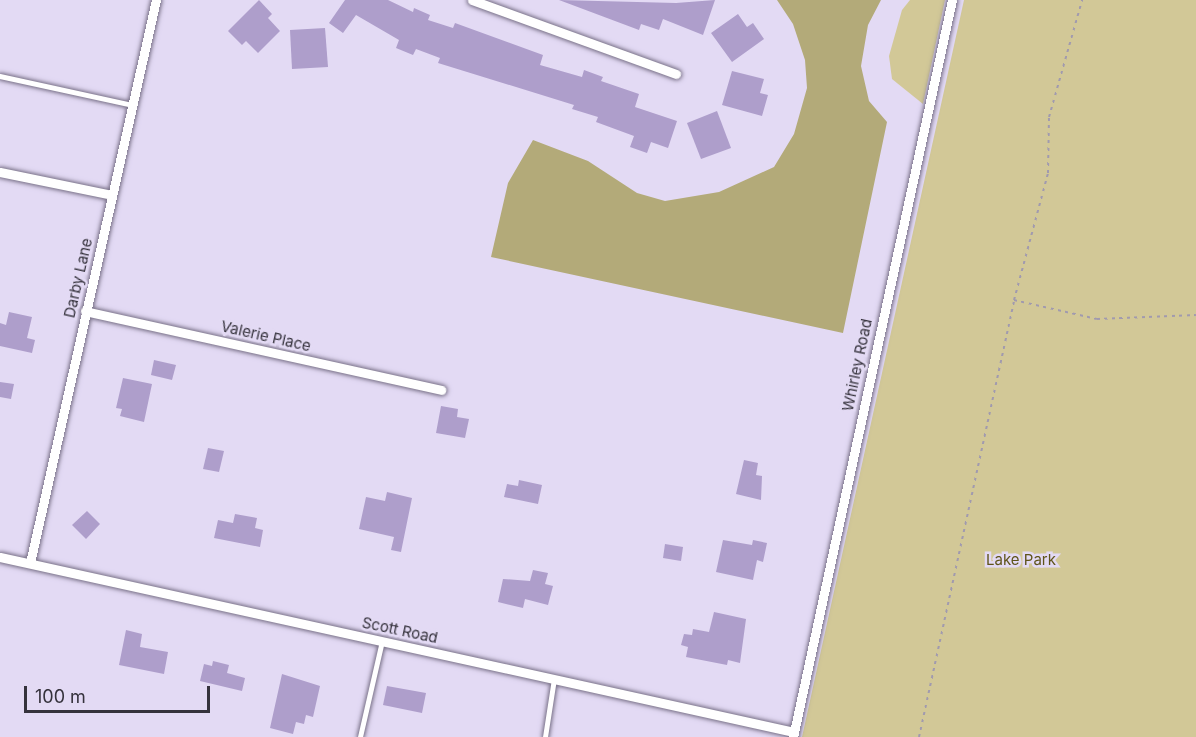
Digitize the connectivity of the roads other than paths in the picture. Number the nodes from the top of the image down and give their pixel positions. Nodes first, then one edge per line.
1 (156, 0) edge
2 (472, 0) edge
3 (951, 0) edge
4 (676, 74) dead end
5 (0, 76) edge
6 (133, 105) junction
7 (0, 172) edge
8 (112, 195) junction
9 (85, 311) junction
10 (441, 390) dead end
11 (0, 557) edge
12 (30, 563) junction
13 (382, 641) junction
14 (554, 680) junction
15 (793, 735) edge
16 (360, 737) edge
17 (545, 737) edge

1 - 6 street, Darby Lane
2 - 4 street
3 - 15 street, Whirley Road
5 - 6 lane
6 - 8 street, Darby Lane
7 - 8 street
8 - 9 street, Darby Lane
9 - 10 street, Valerie Place
9 - 12 street, Darby Lane
11 - 12 street, Scott Road
12 - 13 street, Scott Road
13 - 14 street, Scott Road
13 - 16 lane
14 - 15 street, Scott Road
14 - 17 lane

